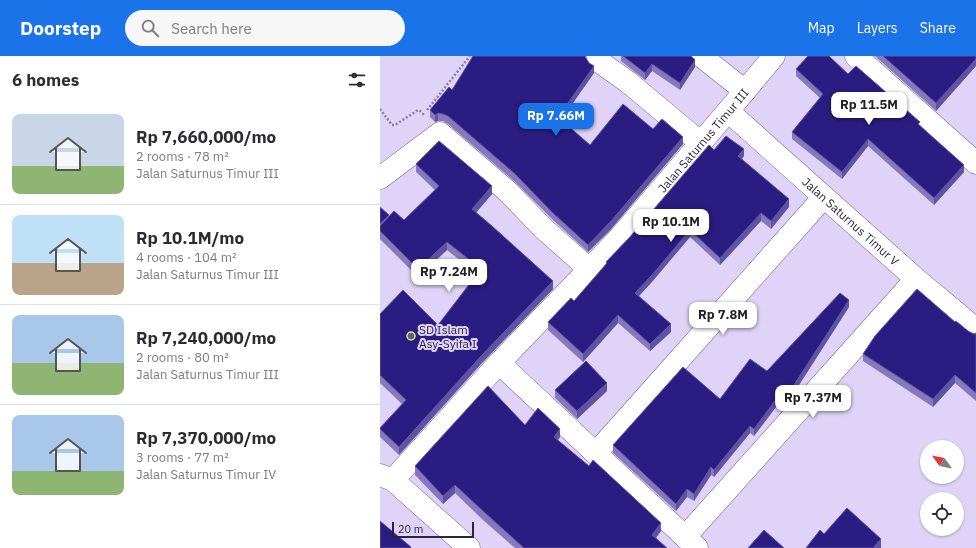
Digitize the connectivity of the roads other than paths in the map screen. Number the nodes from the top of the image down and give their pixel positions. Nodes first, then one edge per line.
1 (701, 56) edge
2 (774, 56) edge
3 (856, 56) edge
4 (597, 60) dead end
5 (745, 91) junction
6 (728, 111) junction
7 (700, 143) junction
8 (976, 164) edge
9 (380, 178) edge
10 (824, 197) junction
11 (589, 269) junction
12 (916, 279) junction
13 (976, 329) edge
14 (499, 362) junction
15 (596, 453) junction
16 (386, 477) edge
17 (691, 542) edge
18 (469, 548) edge

1 - 5 street
2 - 5 street, Jalan Saturnus Timur III
3 - 8 street
4 - 7 street
5 - 6 street, Jalan Saturnus Timur III
6 - 7 street, Jalan Saturnus Timur III
6 - 10 street, Jalan Saturnus Timur V
7 - 11 street, Jalan Saturnus Timur III
9 - 11 street
10 - 12 street, Jalan Saturnus Timur V
10 - 15 street
11 - 14 street, Jalan Saturnus Timur III
12 - 13 street, Jalan Saturnus Timur V
12 - 17 street
14 - 15 street
14 - 16 street, Jalan Saturnus Timur III
15 - 17 street
16 - 18 street

